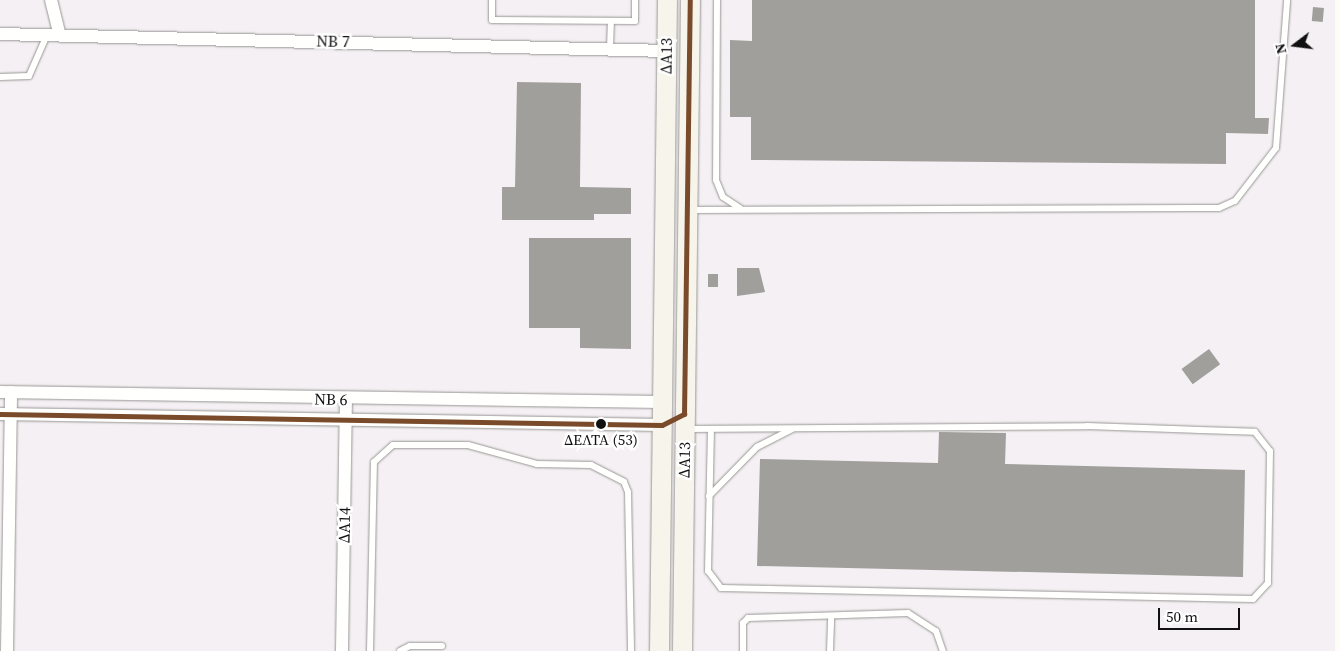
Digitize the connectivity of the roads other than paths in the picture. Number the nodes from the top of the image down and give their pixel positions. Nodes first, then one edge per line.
1 (51, 0) edge
2 (492, 0) edge
3 (635, 0) edge
4 (667, 0) edge
5 (690, 0) edge
6 (717, 0) edge
7 (1288, 0) edge
8 (611, 21) junction
9 (0, 34) edge
10 (47, 35) junction
11 (60, 35) junction
12 (610, 48) junction
13 (666, 50) junction
14 (690, 50) junction
15 (0, 77) edge
16 (741, 209) junction
17 (687, 210) junction
18 (5, 392) edge
19 (346, 399) junction
20 (662, 402) junction
21 (5, 414) edge
22 (346, 421) junction
23 (684, 422) junction
24 (662, 425) junction
25 (796, 427) junction
26 (711, 430) junction
27 (709, 496) junction
28 (4, 587) edge
29 (831, 616) junction
30 (442, 646) dead end
31 (7, 651) edge
32 (342, 651) edge
33 (370, 651) edge
34 (400, 651) edge
35 (632, 651) edge
36 (660, 651) edge
37 (682, 651) edge
38 (743, 651) edge
39 (830, 651) edge
40 (943, 651) edge

1 - 11 street
2 - 8 lane
3 - 8 lane
4 - 13 street, ΔΑ13
5 - 14 street, ΔΑ13
6 - 16 lane
7 - 16 lane
8 - 12 lane
9 - 10 street, ΝΒ 7
10 - 11 street, ΝΒ 7
10 - 15 lane
11 - 12 street, ΝΒ 7
12 - 13 street, ΝΒ 7
13 - 14 street
13 - 20 street, ΔΑ13
14 - 17 street, ΔΑ13
16 - 17 lane
17 - 23 street, ΔΑ13
18 - 19 street, ΝΒ 6
18 - 21 street
19 - 20 street, ΝΒ 6
19 - 22 street, ΔΑ14
20 - 23 street
20 - 24 street, ΔΑ13
21 - 22 street, ΝΒ 6
21 - 28 street
22 - 24 street, ΝΒ 6
22 - 32 street, ΔΑ14
23 - 24 street
23 - 26 lane
23 - 37 street, ΔΑ13
24 - 36 street, ΔΑ13
25 - 26 lane
25 - 27 lane
25 - 27 lane
26 - 27 lane
28 - 31 street
29 - 38 lane
29 - 39 lane
29 - 40 lane
30 - 34 lane
33 - 35 lane

